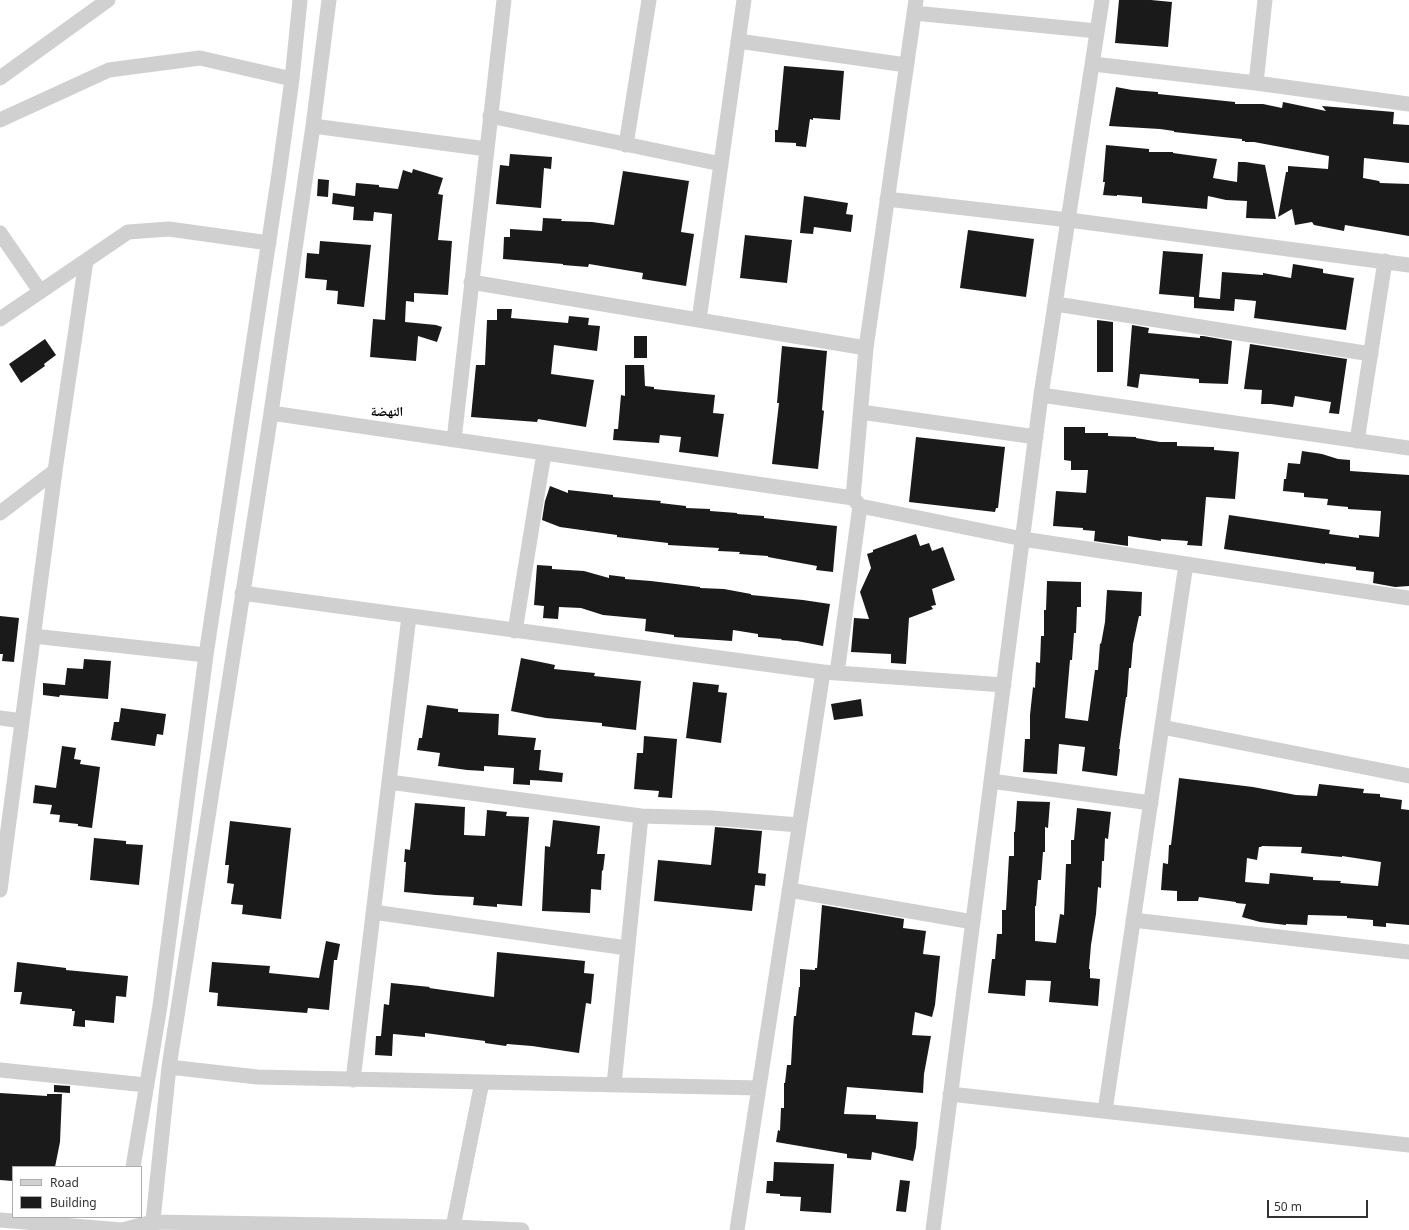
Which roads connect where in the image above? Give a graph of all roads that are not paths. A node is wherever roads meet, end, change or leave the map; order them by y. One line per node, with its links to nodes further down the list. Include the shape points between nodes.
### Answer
1 (108, 0): 14 (street)
2 (300, 0): 15 (street)
3 (329, 0): 20 (street)
4 (649, 0): 21 (street)
5 (744, 0): 11 (street)
6 (1102, 0): 10 (street)
7 (1265, 0): 16 (street)
8 (507, 3): 18 (street)
9 (915, 6): 10 (street); 13 (street)
10 (1098, 31): 12 (street)
11 (738, 41): 13 (street); 23 (street)
12 (1093, 64): 16 (street); 25 (street)
13 (906, 65): 24 (street)
14 (0, 78)
15 (292, 80): 19 (street, via 200,58 109,70); 27 (street)
16 (1256, 83): 17 (street)
17 (1409, 104)
18 (490, 116): 21 (street); 22 (street)
19 (0, 120)
20 (313, 126): 22 (street); 39 (street)
21 (626, 145): 23 (street)
22 (487, 149): 31 (street)
23 (721, 164): 35 (street)
24 (887, 199): 25 (street); 36 (street)
25 (1069, 220): 29 (street); 33 (street)
26 (0, 233): 32 (street)
27 (269, 243): 28 (street, via 169,229 128,232); 56 (street)
28 (86, 261): 32 (street); 46 (street)
29 (1385, 262): 30 (street); 37 (street)
30 (1409, 264)
31 (472, 282): 35 (street); 42 (street)
32 (40, 291): 34 (street)
33 (1056, 304): 37 (street); 38 (street)
34 (0, 319)
35 (699, 320): 36 (street)
36 (866, 348): 40 (street)
37 (1371, 354): 43 (street)
38 (1041, 395): 41 (street); 43 (street)
39 (271, 412): 42 (street); 51 (street)
40 (861, 412): 41 (street); 47 (street)
41 (1036, 437): 49 (street)
42 (454, 440): 45 (street)
43 (1357, 441): 44 (street)
44 (1409, 448)
45 (544, 453): 47 (street); 54 (street)
46 (55, 471): 48 (street); 55 (street)
47 (857, 502): 49 (street); 57 (street)
48 (0, 513)
49 (1023, 539): 50 (street); 58 (street)
50 (1186, 564): 52 (street); 61 (street)
51 (242, 593): 53 (street); 75 (street)
52 (1409, 598)
53 (409, 616): 54 (street); 64 (street)
54 (515, 630): 57 (street)
55 (33, 636): 56 (street); 60 (street)
56 (206, 654): 79 (street, via 160,1006)
57 (830, 673): 58 (street); 67 (street)
58 (1004, 685): 63 (street)
59 (0, 718): 60 (street)
60 (22, 721): 68 (street)
61 (1162, 727): 62 (street); 65 (street)
62 (1409, 776)
63 (991, 781): 65 (street); 72 (street)
64 (389, 782): 66 (street); 70 (street)
65 (1151, 803): 71 (street)
66 (641, 816): 67 (street, via 712,818); 73 (street)
67 (799, 825): 69 (street)
68 (0, 890)
69 (789, 890): 72 (street); 81 (street)
70 (374, 912): 73 (street); 77 (street)
71 (1133, 920): 74 (street); 83 (street)
72 (973, 922): 82 (street)
73 (627, 948): 80 (street)
74 (1409, 952)
75 (169, 1067): 77 (street, via 257,1077); 88 (street)
76 (0, 1070): 79 (street)
77 (353, 1080): 78 (street)
78 (482, 1082): 80 (street); 89 (street)
79 (146, 1085): 85 (street)
80 (614, 1085): 81 (street)
81 (759, 1088): 92 (street)
82 (950, 1094): 83 (street); 93 (street)
83 (1104, 1111): 84 (street)
84 (1409, 1145)
85 (133, 1166)
86 (124, 1218): 90 (street)
87 (0, 1220): 90 (street)
88 (153, 1226): 89 (street); 90 (street)
89 (453, 1227): 91 (street)
90 (122, 1230)
91 (522, 1230)
92 (737, 1230)
93 (933, 1230)

